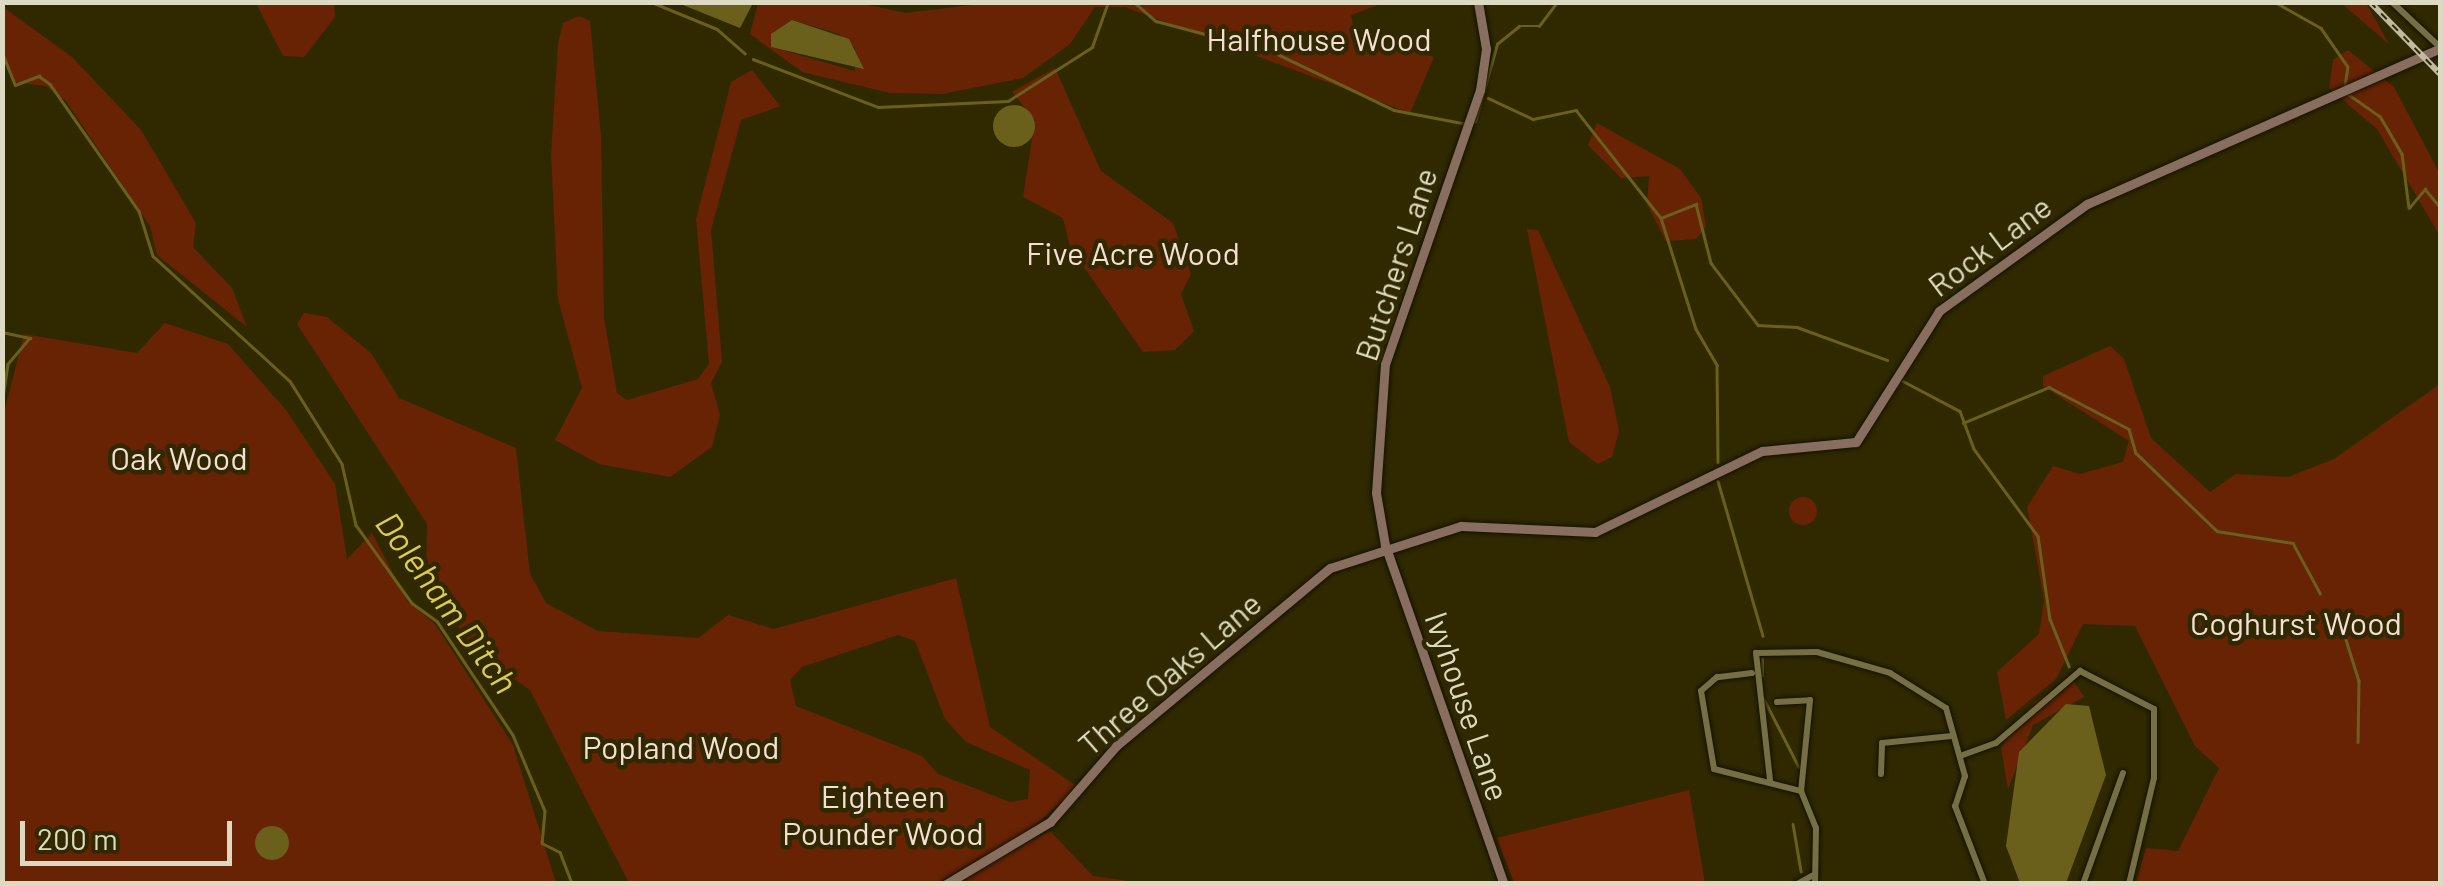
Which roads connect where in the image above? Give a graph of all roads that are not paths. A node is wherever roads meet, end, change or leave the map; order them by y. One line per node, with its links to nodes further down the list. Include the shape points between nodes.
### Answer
1 (1478, 2): 4 (street, Butchers Lane, via 1486,49 1468,123 1385,364 1376,493)
2 (2392, 2): 3 (street)
3 (2440, 47): 4 (street, Rock Lane, via 2103,196 1983,277 1938,311 1856,442 1762,451 1596,532 1461,526)
4 (1385, 545): 14 (street, Three Oaks Lane, via 1310,583 1116,746 1050,822); 15 (street, Ivyhouse Lane)
5 (1752, 673): 7 (street, via 1752,657 1768,651 1817,652 1890,673 1946,708); 11 (street); 11 (street, via 1703,686 1706,730 1722,775)
6 (1778, 702): 12 (street, via 1811,704)
7 (1952, 736): 8 (street); 10 (street, via 1882,743)
8 (1960, 756): 17 (street, via 1956,806); 19 (street, via 1996,744 2080,671 2158,715)
9 (2122, 772): 18 (street)
10 (1881, 774)
11 (1770, 780): 12 (street)
12 (1801, 791): 13 (street, via 1816,828)
13 (1814, 879): 16 (street)
14 (946, 884)
15 (1504, 884)
16 (1797, 884)
17 (1984, 884)
18 (2083, 884)
19 (2128, 884)

